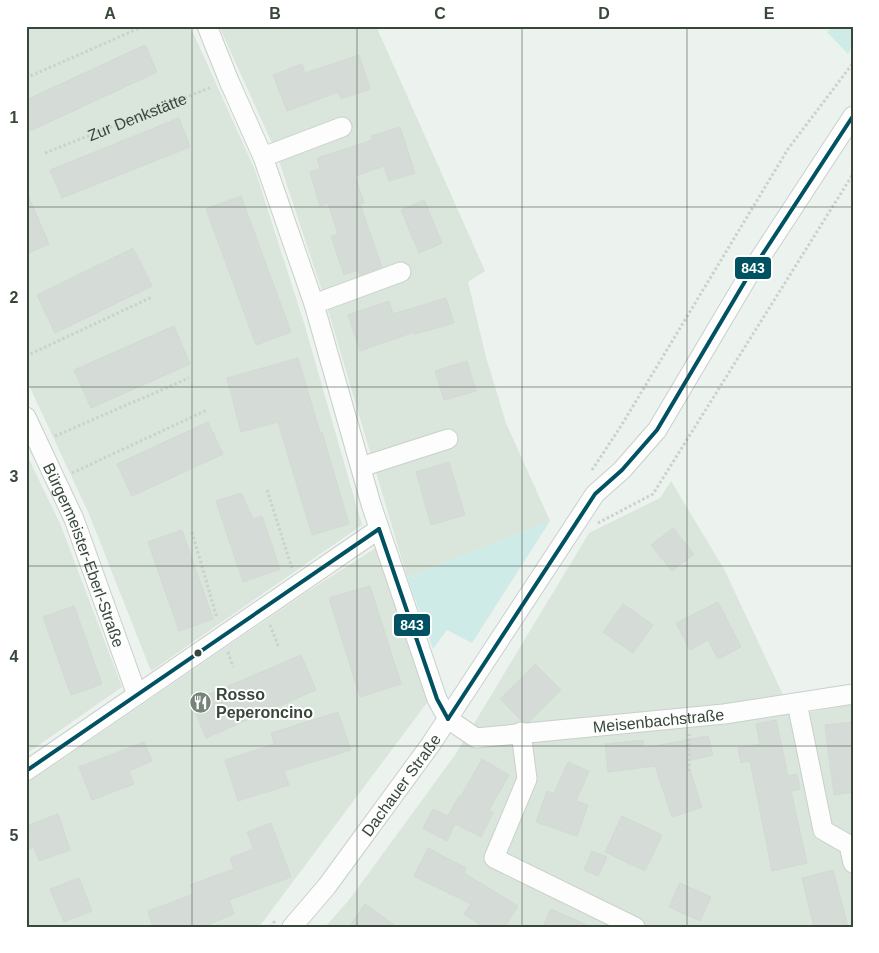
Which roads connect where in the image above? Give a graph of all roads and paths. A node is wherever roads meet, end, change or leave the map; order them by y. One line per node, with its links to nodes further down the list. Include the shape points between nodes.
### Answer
1 (144, 26): 4 (path)
2 (207, 26): 5 (street)
3 (853, 63): 20 (path, via 788,149)
4 (26, 78)
5 (229, 81): 8 (path, Zur Denkstätte); 9 (street)
6 (853, 116): 33 (street, Dachauer Straße, via 746,278 657,430 622,470 595,494)
7 (342, 127): 9 (street)
8 (45, 153)
9 (263, 157): 12 (street)
10 (401, 272): 12 (street)
11 (152, 297): 13 (path)
12 (314, 304): 19 (street)
13 (26, 356)
14 (189, 378): 18 (path)
15 (207, 410): 21 (path)
16 (26, 417): 18 (street, Bürgermeister-Eberl-Straße)
17 (448, 439): 19 (street)
18 (39, 443): 21 (street, Bürgermeister-Eberl-Straße)
19 (361, 467): 23 (street)
20 (589, 474)
21 (56, 480): 30 (street, Bürgermeister-Eberl-Straße, via 74,519)
22 (267, 490): 25 (path)
23 (379, 529): 25 (street); 33 (street, via 437,699)
24 (192, 532): 27 (path)
25 (298, 586): 26 (street)
26 (264, 608): 27 (street); 28 (path)
27 (223, 637): 30 (street)
28 (279, 648)
29 (853, 694): 31 (street, Meisenbachstraße)
30 (137, 695): 36 (street)
31 (797, 703): 32 (street, Meisenbachstraße); 37 (street, via 823,830 849,845)
32 (689, 718): 34 (street, Meisenbachstraße); 35 (path)
33 (448, 719): 34 (street, Meisenbachstraße, via 476,738); 38 (street, Dachauer Straße, via 327,886)
34 (521, 732): 39 (street, via 527,780 494,858)
35 (689, 771)
36 (26, 772)
37 (853, 863)
38 (292, 927)
39 (635, 927)

